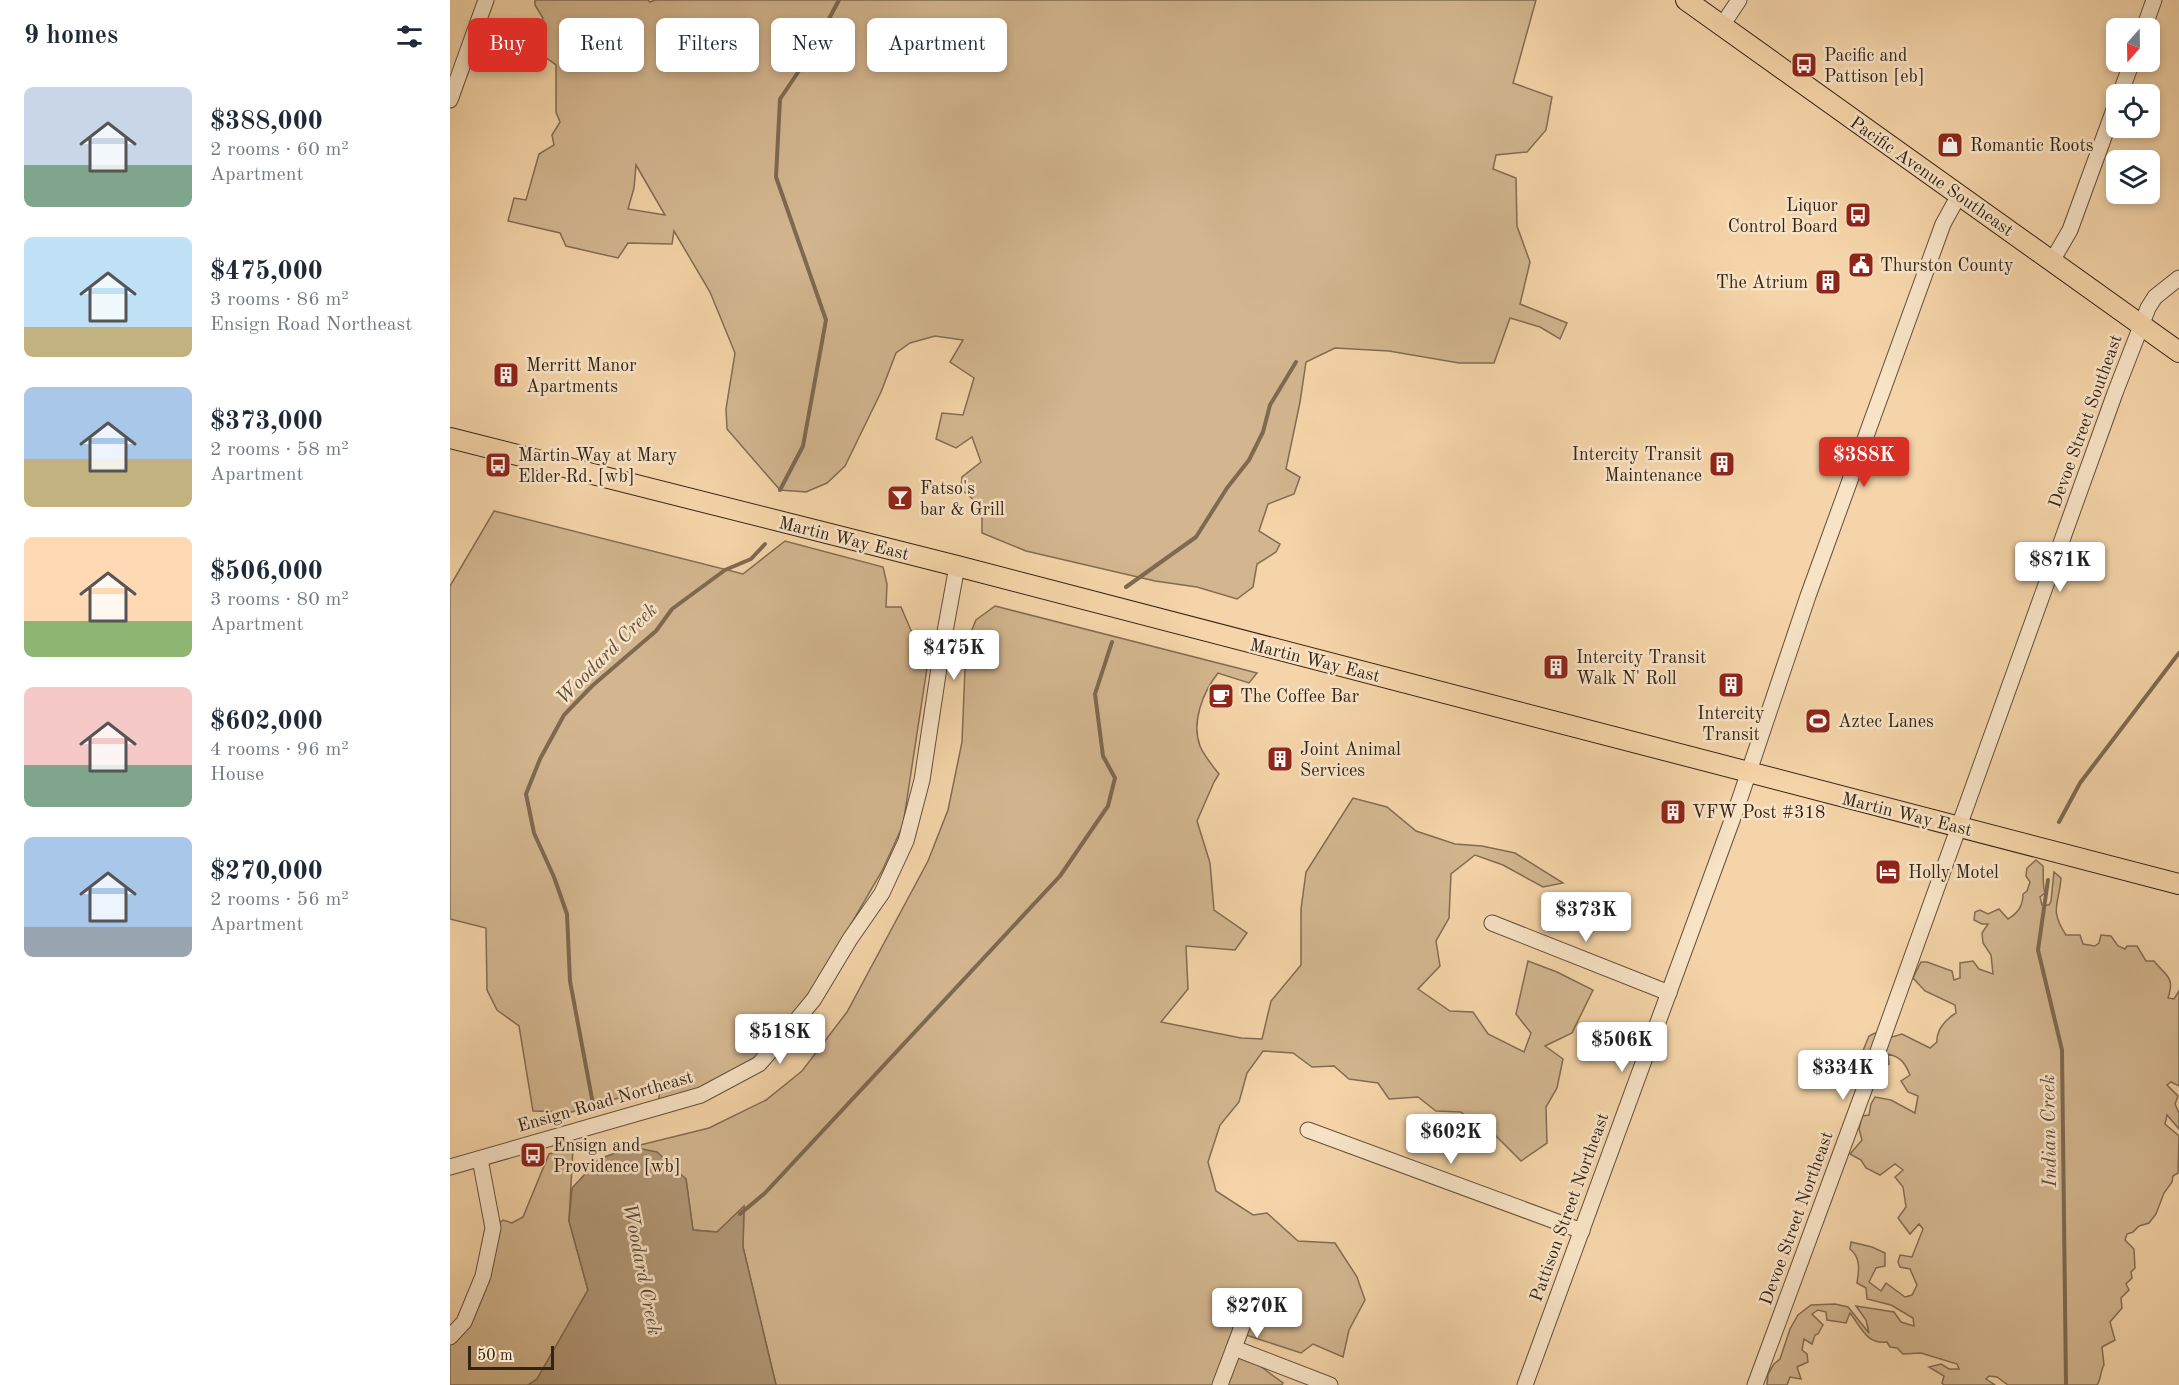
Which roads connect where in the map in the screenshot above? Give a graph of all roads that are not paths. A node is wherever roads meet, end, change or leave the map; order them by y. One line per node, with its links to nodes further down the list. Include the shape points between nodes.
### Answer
1 (486, 0): 7 (street)
2 (1686, 0): 6 (main road, Pacific Avenue Southeast)
3 (1739, 0): 6 (street)
4 (2154, 0): 5 (street)
5 (2148, 18)
6 (1721, 27): 9 (main road, Pacific Avenue Southeast)
7 (450, 100)
8 (2106, 131): 10 (street, via 2070,230)
9 (1959, 195): 10 (main road, Pacific Avenue Southeast); 16 (street, Pattison Street Northeast, via 1943,224 1810,589)
10 (2052, 261): 12 (main road, Pacific Avenue Southeast)
11 (2179, 278): 12 (street, Devoe Street Southeast, via 2155,297)
12 (2141, 325): 13 (main road, Pacific Avenue Southeast); 17 (street, Devoe Street Southeast)
13 (2179, 352)
14 (450, 438): 15 (main road, Martin Way East)
15 (957, 566): 16 (main road, Martin Way East); 22 (street, Ensign Road Northeast, via 922,780 906,841 882,893 814,999 759,1064 701,1095)
16 (1749, 772): 17 (main road, Martin Way East); 20 (street, Pattison Street Northeast)
17 (1959, 826): 18 (main road, Martin Way East); 31 (street, Devoe Street Northeast)
18 (2179, 884)
19 (1492, 923): 20 (street)
20 (1669, 993): 24 (street, Pattison Street Northeast)
21 (1308, 1130): 24 (street)
22 (480, 1159): 23 (street, Ensign Road Northeast); 26 (street, via 493,1228 483,1276 464,1322)
23 (450, 1167)
24 (1582, 1231): 30 (street, Pattison Street Northeast)
25 (1247, 1313): 27 (street)
26 (450, 1337)
27 (1234, 1348): 28 (street); 29 (street)
28 (1220, 1385)
29 (1330, 1385)
30 (1525, 1385)
31 (1755, 1385)

